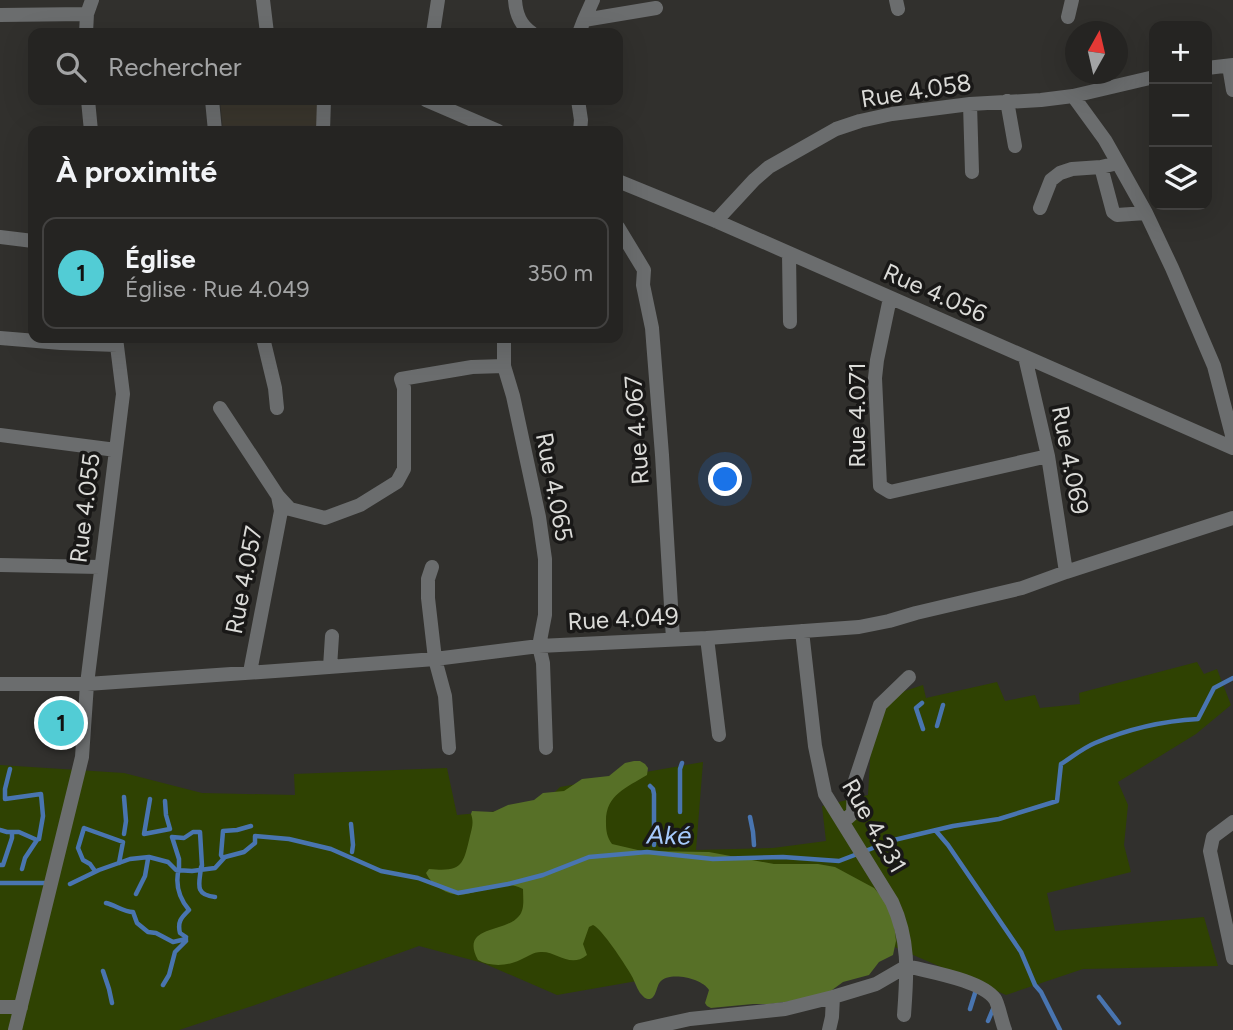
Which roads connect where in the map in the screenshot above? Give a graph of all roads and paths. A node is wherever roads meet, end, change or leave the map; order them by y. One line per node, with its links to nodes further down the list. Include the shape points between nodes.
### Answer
1 (263, 0): 12 (street)
2 (438, 0): 13 (street)
3 (515, 0): 14 (street)
4 (593, 0): 10 (street)
5 (1072, 0): 9 (street)
6 (89, 7): 8 (street); 11 (street)
7 (656, 8): 10 (street)
8 (0, 15)
9 (1068, 17)
10 (582, 27)
11 (87, 28)
12 (266, 28)
13 (434, 28)
14 (525, 28)
15 (1231, 65): 16 (street); 18 (street)
16 (1212, 67)
17 (1149, 78): 19 (street, Rue 4.058)
18 (1233, 90)
19 (1073, 96): 20 (street, Rue 4.058); 33 (street)
20 (1007, 101): 21 (street, Rue 4.058); 32 (street)
21 (970, 104): 35 (street); 39 (street, Rue 4.058, via 892,114 836,129 769,167)
22 (88, 105): 27 (street)
23 (212, 105): 28 (street)
24 (324, 105): 29 (street)
25 (438, 105): 30 (street)
26 (578, 105): 31 (street)
27 (91, 126)
28 (215, 126)
29 (323, 126)
30 (486, 126)
31 (580, 126)
32 (1015, 146)
33 (1118, 163): 34 (street); 38 (street)
34 (1101, 167): 37 (street, via 1060,173 1051,180); 38 (street, via 1113,212)
35 (972, 172)
36 (623, 183): 39 (street, Rue 4.056)
37 (1040, 208)
38 (1146, 212): 56 (street, via 1214,366)
39 (716, 222): 43 (street, Rue 4.056)
40 (623, 235): 69 (street, Rue 4.067, via 645,270)
41 (0, 237): 42 (street)
42 (28, 240)
43 (789, 254): 44 (street, Rue 4.056); 45 (street)
44 (890, 298): 51 (street, Rue 4.056); 59 (street, Rue 4.071, via 875,378 880,486 890,492)
45 (790, 322)
46 (0, 338): 47 (street)
47 (28, 340)
48 (116, 343): 58 (street, Rue 4.055, via 123,394)
49 (264, 343): 54 (street)
50 (504, 343): 52 (street, Rue 4.065)
51 (1025, 357): 57 (street, Rue 4.056); 59 (street, Rue 4.069)
52 (504, 366): 60 (street, via 401,379 404,469 397,482 360,505 325,518 290,509); 70 (street, Rue 4.065, via 545,559 545,615)
53 (220, 408): 60 (street)
54 (277, 408)
55 (0, 435): 58 (street)
56 (1233, 439)
57 (1233, 448)
58 (116, 450): 63 (street, Rue 4.055)
59 (1048, 456): 65 (street, Rue 4.069)
60 (278, 496): 73 (street, Rue 4.057, via 281,511)
61 (1233, 518): 65 (street, Rue 4.049)
62 (0, 565): 63 (street)
63 (100, 567): 76 (street, Rue 4.055)
64 (432, 567): 71 (street, via 428,598)
65 (1066, 572): 66 (street, Rue 4.049, via 1022,588 889,621)
66 (802, 631): 68 (street, Rue 4.049); 80 (street, Rue 4.231, via 825,794)
67 (332, 636): 72 (street)
68 (707, 638): 69 (street, Rue 4.049); 77 (street)
69 (673, 639): 70 (street, Rue 4.049)
70 (539, 646): 71 (street, Rue 4.049); 79 (street, Rue 4.065)
71 (435, 659): 72 (street, Rue 4.049); 78 (street, via 445,696)
72 (330, 667): 73 (street, Rue 4.049)
73 (250, 672): 76 (street, Rue 4.049)
74 (909, 677): 80 (street, via 880,705 855,784 853,813)
75 (0, 684): 76 (street, Rue 4.049)
76 (87, 684): 87 (street, Rue 4.055, via 82,757)
77 (719, 734)
78 (449, 747)
79 (545, 748)
80 (843, 822): 84 (street, Rue 4.231, via 900,919)
81 (1233, 822): 82 (street, via 1213,836 1210,844)
82 (1227, 901): 83 (street)
83 (1233, 958)
84 (908, 966): 85 (street, via 876,984); 88 (street, Rue 4.231); 92 (street, via 965,980 993,996)
85 (833, 997): 90 (street, via 785,1009); 91 (street)
86 (0, 1007): 87 (street)
87 (21, 1007): 89 (street, Rue 4.055)
88 (904, 1015)
89 (15, 1030)
90 (640, 1030)
91 (829, 1030)
92 (1005, 1030)

